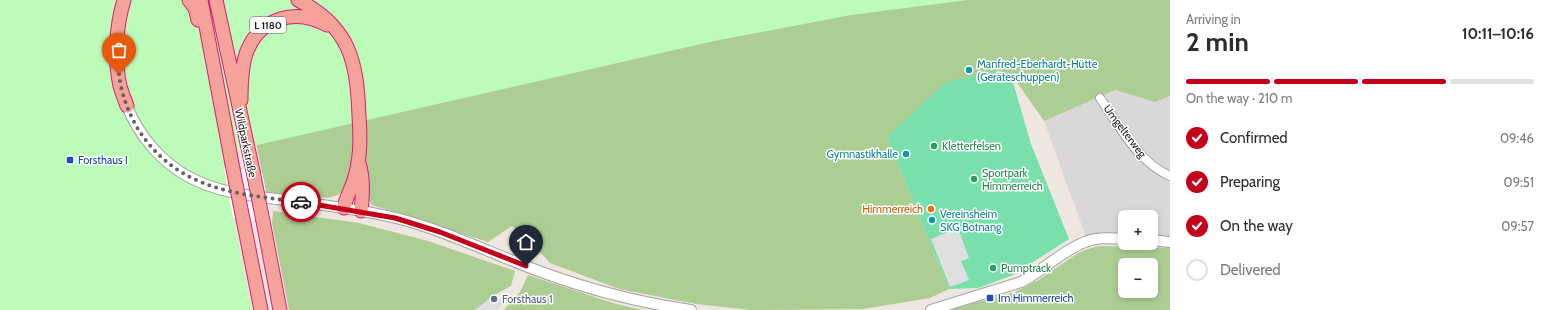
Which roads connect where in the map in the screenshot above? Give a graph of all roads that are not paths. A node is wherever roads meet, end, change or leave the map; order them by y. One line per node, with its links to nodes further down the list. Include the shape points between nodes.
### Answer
1 (124, 0): 7 (highway)
2 (134, 0): 7 (highway)
3 (189, 0): 9 (highway, via 195,8)
4 (201, 0): 9 (highway, Wildparkstraße)
5 (216, 0): 12 (highway, Wildparkstraße / L 1180)
6 (298, 0): 8 (highway, via 319,12)
7 (119, 25): 11 (highway, via 119,78)
8 (338, 31): 12 (highway, L 1180, via 321,22 302,17 281,19 263,29 245,58); 13 (highway, via 350,52 355,72 359,115)
9 (214, 66): 20 (highway, Wildparkstraße, bridge)
10 (1100, 98): 14 (street, Umgelterweg, via 1144,159 1160,172)
11 (127, 106): 15 (street, via 150,145 178,170 197,181 248,195)
12 (241, 115): 21 (highway, Wildparkstraße / L 1180, bridge)
13 (359, 161): 15 (highway); 16 (highway, via 363,182)
14 (1170, 176)
15 (344, 208): 16 (street)
16 (361, 211): 22 (street, via 440,232 586,287 625,298)
17 (1118, 238): 23 (street, via 1085,242 1021,282)
18 (1158, 241): 19 (street)
19 (1170, 242)
20 (261, 310)
21 (280, 310)
22 (691, 310)
23 (931, 310)

